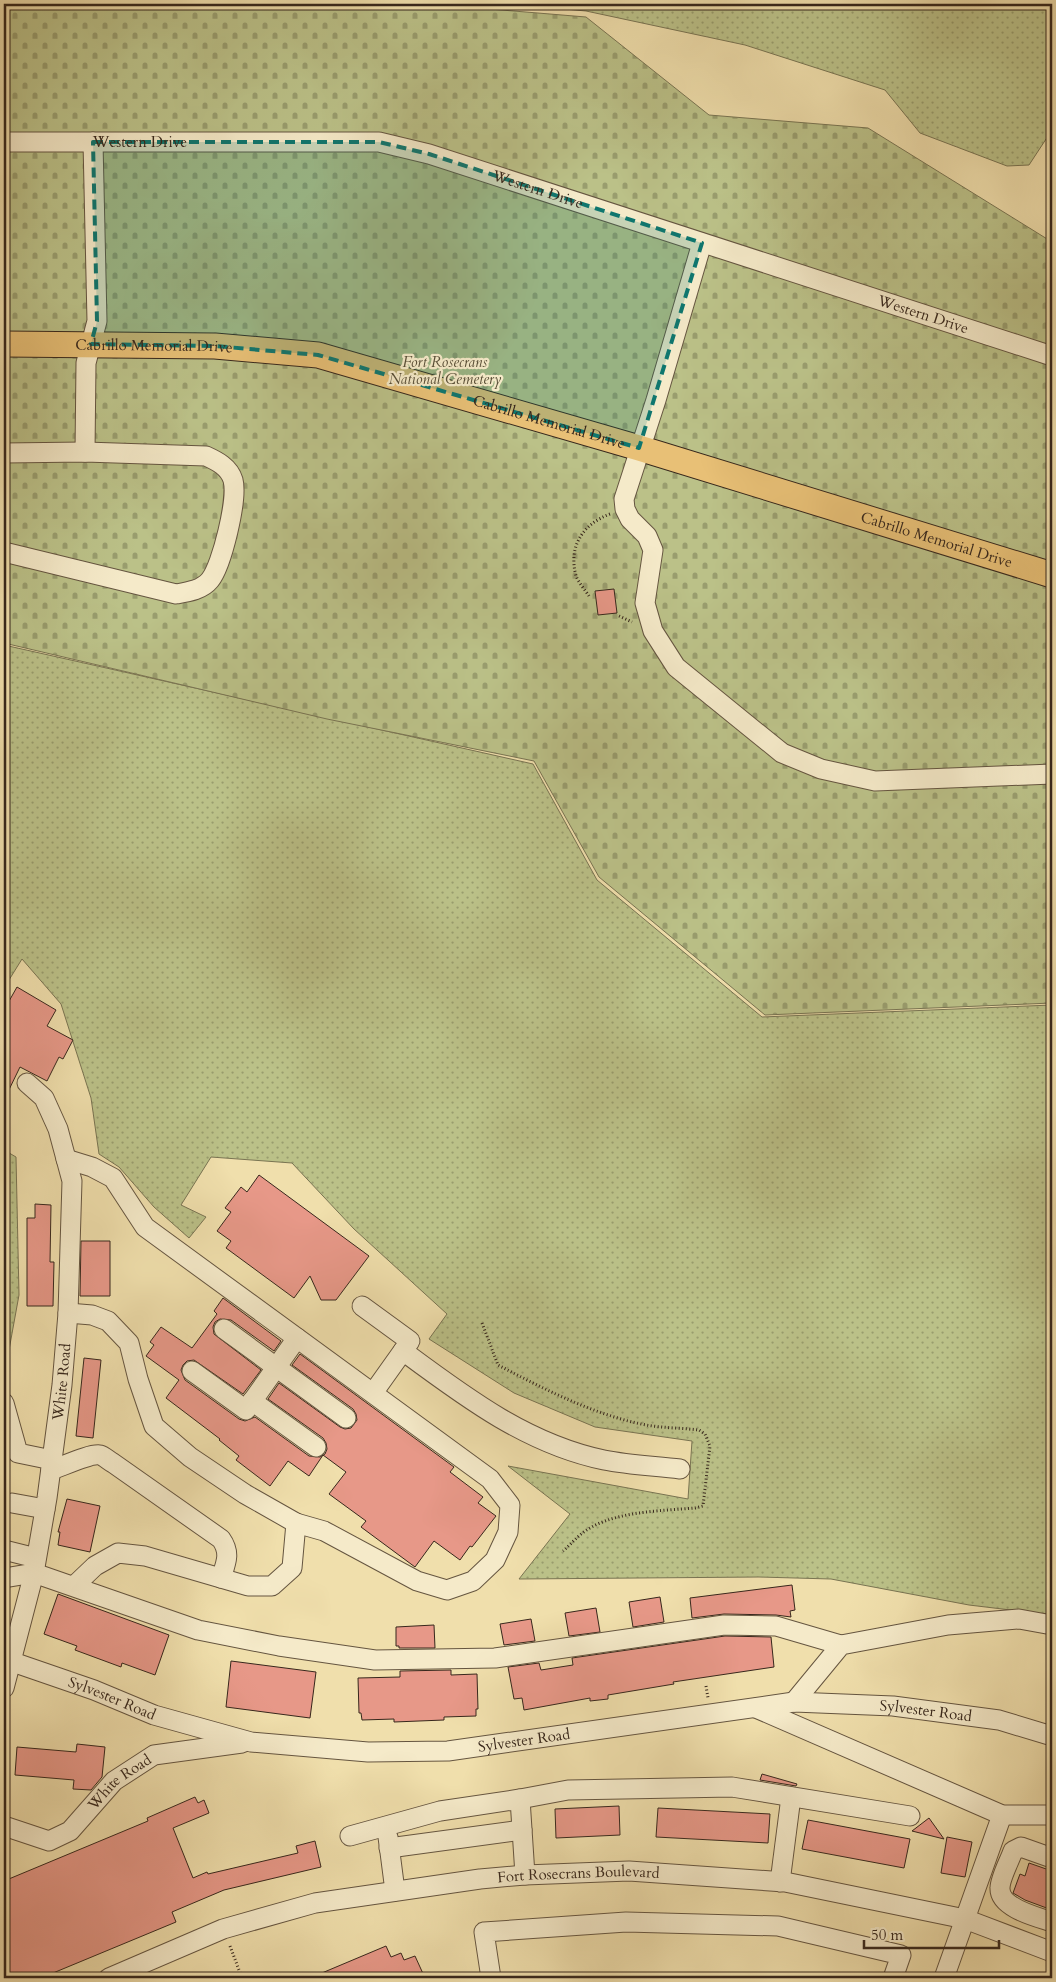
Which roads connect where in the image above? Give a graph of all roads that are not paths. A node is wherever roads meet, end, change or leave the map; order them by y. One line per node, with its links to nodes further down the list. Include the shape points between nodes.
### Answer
1 (4, 142): 2 (street, Western Drive)
2 (93, 142): 3 (street, Western Drive, via 379,142 429,154); 5 (street, via 97,321)
3 (702, 243): 6 (street, Western Drive); 7 (street)
4 (4, 344): 5 (main road, Cabrillo Memorial Drive)
5 (91, 344): 7 (main road, Cabrillo Memorial Drive, via 215,346 318,355); 8 (street, via 86,363)
6 (1052, 356)
7 (639, 448): 11 (main road, Cabrillo Memorial Drive); 12 (street, via 624,499 630,519 647,536 653,550 645,603 654,631 676,667 782,753 821,769 875,781)
8 (85, 452): 9 (street); 10 (street, via 206,456 222,463 233,480 234,502 220,563 210,581 194,591 176,594)
9 (4, 453)
10 (4, 552)
11 (1052, 575)
12 (1052, 774)
13 (27, 1082): 14 (street, White Road, via 44,1098 58,1129)
14 (66, 1159): 16 (street, White Road, via 72,1181); 18 (street, via 113,1178 145,1228)
15 (362, 1306): 19 (street, via 410,1341)
16 (68, 1314): 27 (street, White Road); 31 (street, via 92,1314 108,1321 129,1343 154,1426 244,1494)
17 (224, 1329): 20 (street)
18 (297, 1338): 20 (street); 22 (street)
19 (403, 1351): 22 (street); 28 (street, via 473,1402 557,1446 604,1460)
20 (276, 1368): 23 (street); 25 (street)
21 (192, 1371): 23 (street, via 246,1410)
22 (373, 1393): 31 (street, via 490,1479 510,1505 508,1532 495,1560 473,1581 447,1590 417,1581 324,1531)
23 (252, 1401): 26 (street)
24 (4, 1403): 27 (street, via 18,1453)
25 (346, 1418)
26 (316, 1446)
27 (52, 1465): 30 (street, White Road); 35 (street, via 74,1463 99,1455 113,1463 221,1539 227,1547 228,1556)
28 (680, 1469)
29 (12, 1503): 30 (street)
30 (45, 1509): 33 (street, White Road)
31 (296, 1523): 35 (street, via 292,1568 272,1586 248,1586)
32 (4, 1550): 33 (street)
33 (35, 1565): 34 (street); 36 (street); 39 (street, White Road)
34 (4, 1578)
35 (222, 1578): 36 (street, via 144,1556 118,1553 95,1566)
36 (74, 1586): 38 (street, via 198,1630 375,1660 495,1658 724,1625 776,1626)
37 (1052, 1625): 38 (street, via 1019,1619 948,1625)
38 (841, 1645): 41 (street)
39 (8, 1660): 40 (street, White Road); 44 (street, Sylvester Road, via 154,1715)
40 (4, 1688)
41 (794, 1702): 42 (street, Sylvester Road); 43 (street, Sylvester Road, via 894,1706 1000,1720)
42 (754, 1707): 44 (street, Sylvester Road, via 448,1751 368,1752); 47 (street)
43 (1052, 1736)
44 (250, 1742): 50 (street, White Road, via 154,1755 114,1781 70,1832 49,1841)
45 (791, 1797): 46 (street, via 732,1787 568,1790); 49 (street); 57 (street)
46 (520, 1799): 51 (street, via 440,1811); 52 (street)
47 (1002, 1815): 48 (street); 59 (street)
48 (1052, 1815)
49 (910, 1816)
50 (4, 1826)
51 (386, 1826): 53 (street); 54 (street)
52 (522, 1830): 54 (street); 56 (street)
53 (350, 1836)
54 (389, 1848): 58 (street)
55 (1052, 1858): 60 (street, via 1021,1847 1013,1851 1000,1888 1003,1898 1016,1909)
56 (525, 1875): 57 (street, Fort Rosecrans Boulevard, via 629,1871); 58 (street, Fort Rosecrans Boulevard)
57 (780, 1882): 59 (street, Fort Rosecrans Boulevard)
58 (395, 1891): 62 (street, Fort Rosecrans Boulevard, via 315,1903 223,1929)
59 (966, 1919): 61 (street, Fort Rosecrans Boulevard); 65 (street)
60 (1052, 1922)
61 (1052, 1952)
62 (109, 1978)
63 (491, 1978): 64 (street, via 484,1932 626,1922 778,1926 901,1955)
64 (893, 1978)
65 (944, 1978)

